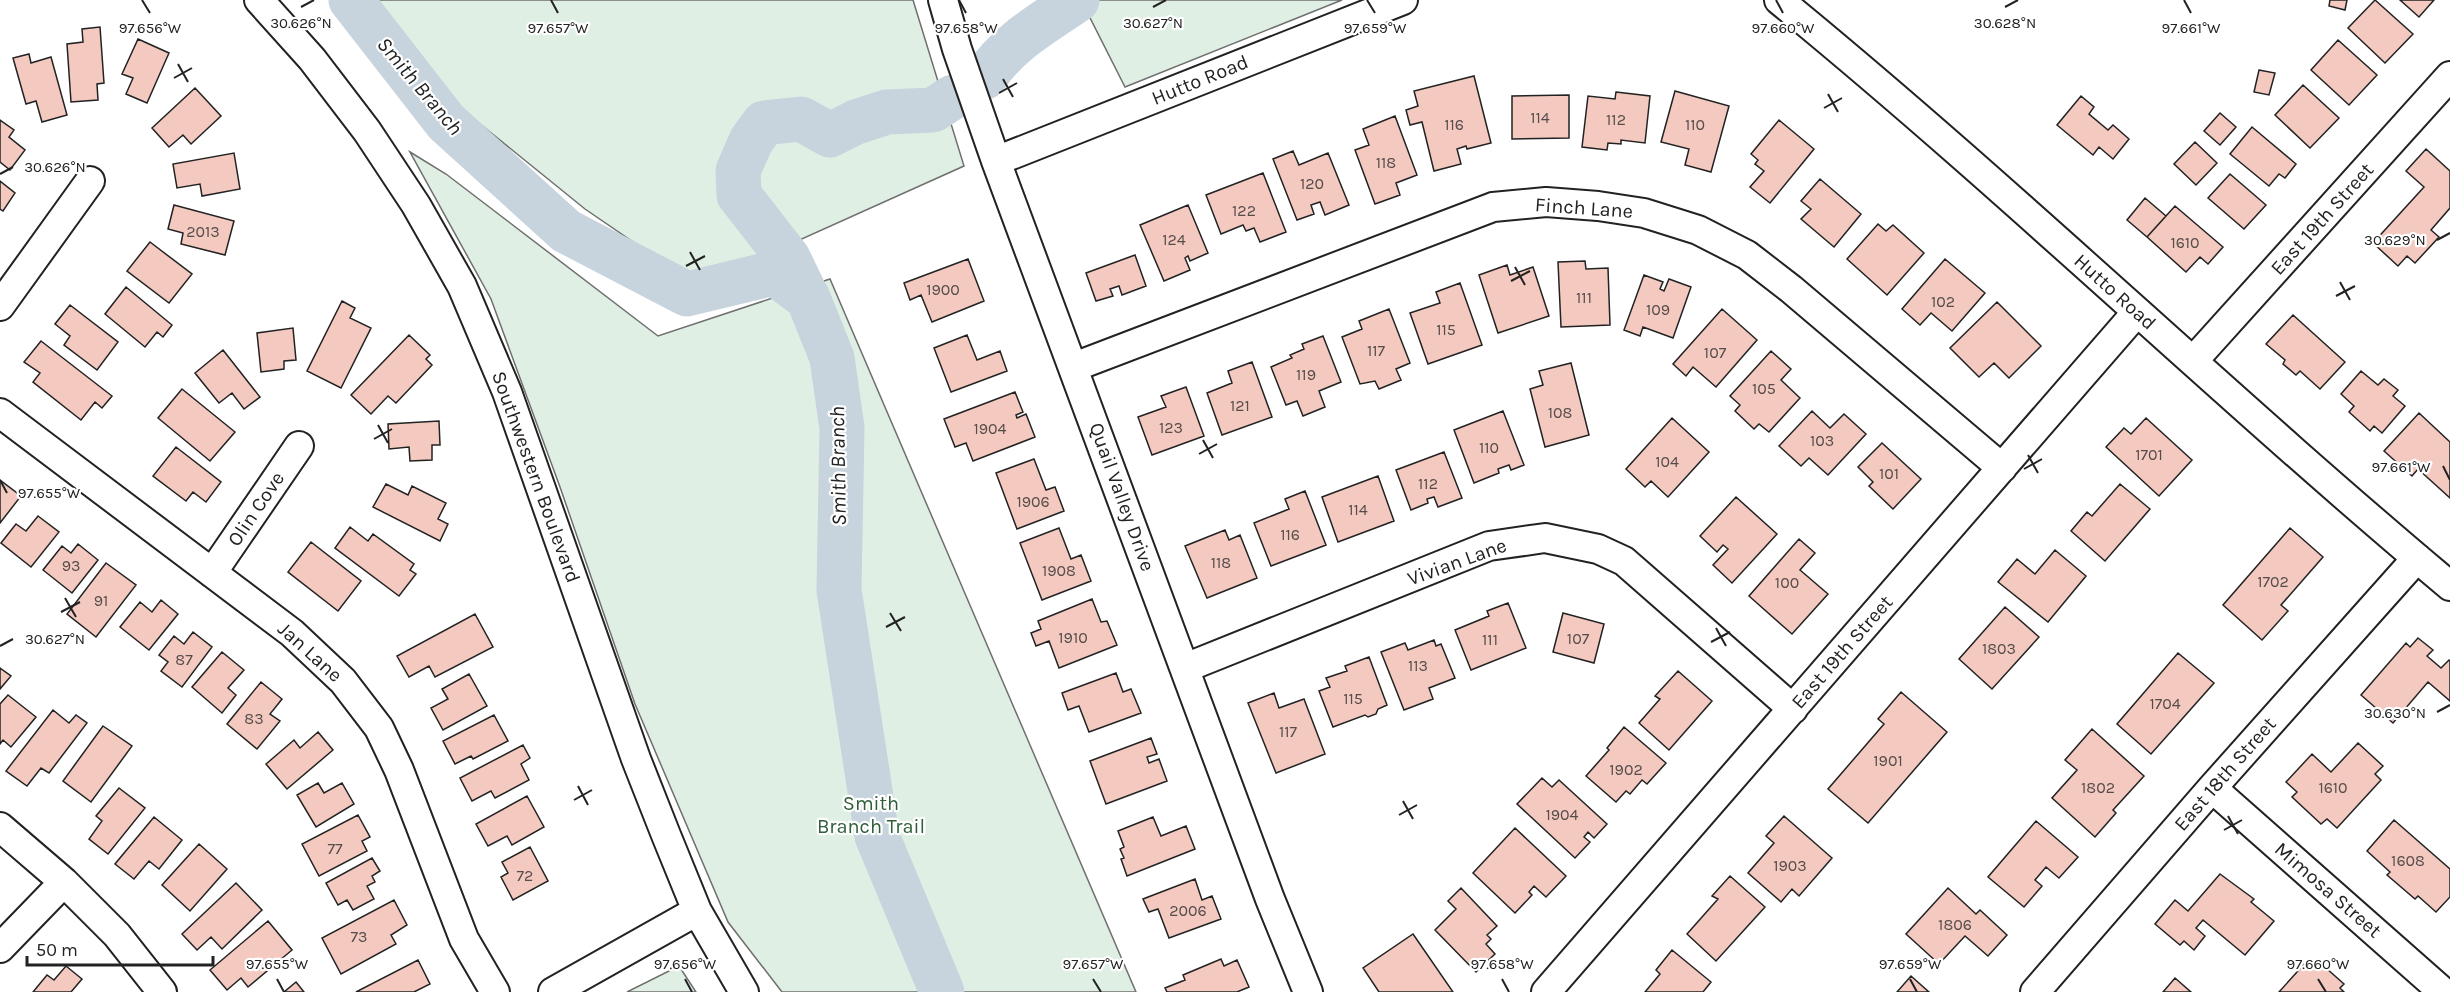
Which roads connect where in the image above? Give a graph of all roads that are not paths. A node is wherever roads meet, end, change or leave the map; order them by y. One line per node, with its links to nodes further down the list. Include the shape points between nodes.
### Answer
1 (259, 0): 23 (street, Southwestern Boulevard, via 312,59 367,131 416,205 462,286 507,392 636,759)
2 (944, 0): 6 (street, Quail Valley Drive)
3 (1403, 0): 6 (street, Hutto Road)
4 (1779, 0): 9 (street, Hutto Road, via 1878,81)
5 (2445, 91): 10 (street, East 19th Street)
6 (996, 161): 11 (street, Quail Valley Drive)
7 (90, 181): 8 (street)
8 (0, 306)
9 (2137, 312): 10 (street, Hutto Road); 14 (street, East 19th Street)
10 (2193, 361): 15 (street, Hutto Road)
11 (1074, 367): 14 (street, Finch Lane, via 1494,207 1546,202 1598,206 1644,213 1698,230 1747,255); 18 (street, Quail Valley Drive)
12 (0, 413): 16 (street, Jan Lane)
13 (299, 446): 16 (street, Olin Cove)
14 (2002, 468): 19 (street, East 19th Street)
15 (2417, 558): 17 (street, Hutto Road); 20 (street, East 18th Street)
16 (212, 573): 26 (street, Jan Lane, via 292,633 343,681 379,728 464,939)
17 (2447, 579)
18 (1185, 668): 19 (street, Vivian Lane, via 1489,546 1545,538 1598,549 1624,561); 29 (street, Quail Valley Drive, via 1269,899)
19 (1793, 709): 30 (street, East 19th Street)
20 (2212, 788): 31 (street, East 18th Street); 32 (street, Mimosa Street)
21 (0, 827): 22 (street)
22 (64, 882): 24 (street); 25 (street, via 117,935)
23 (697, 911): 27 (street); 28 (street, Southwestern Boulevard)
24 (0, 948)
25 (162, 992)
26 (495, 992)
27 (553, 992)
28 (744, 992)
29 (1308, 992)
30 (1546, 992)
31 (2035, 992)
32 (2444, 992)

